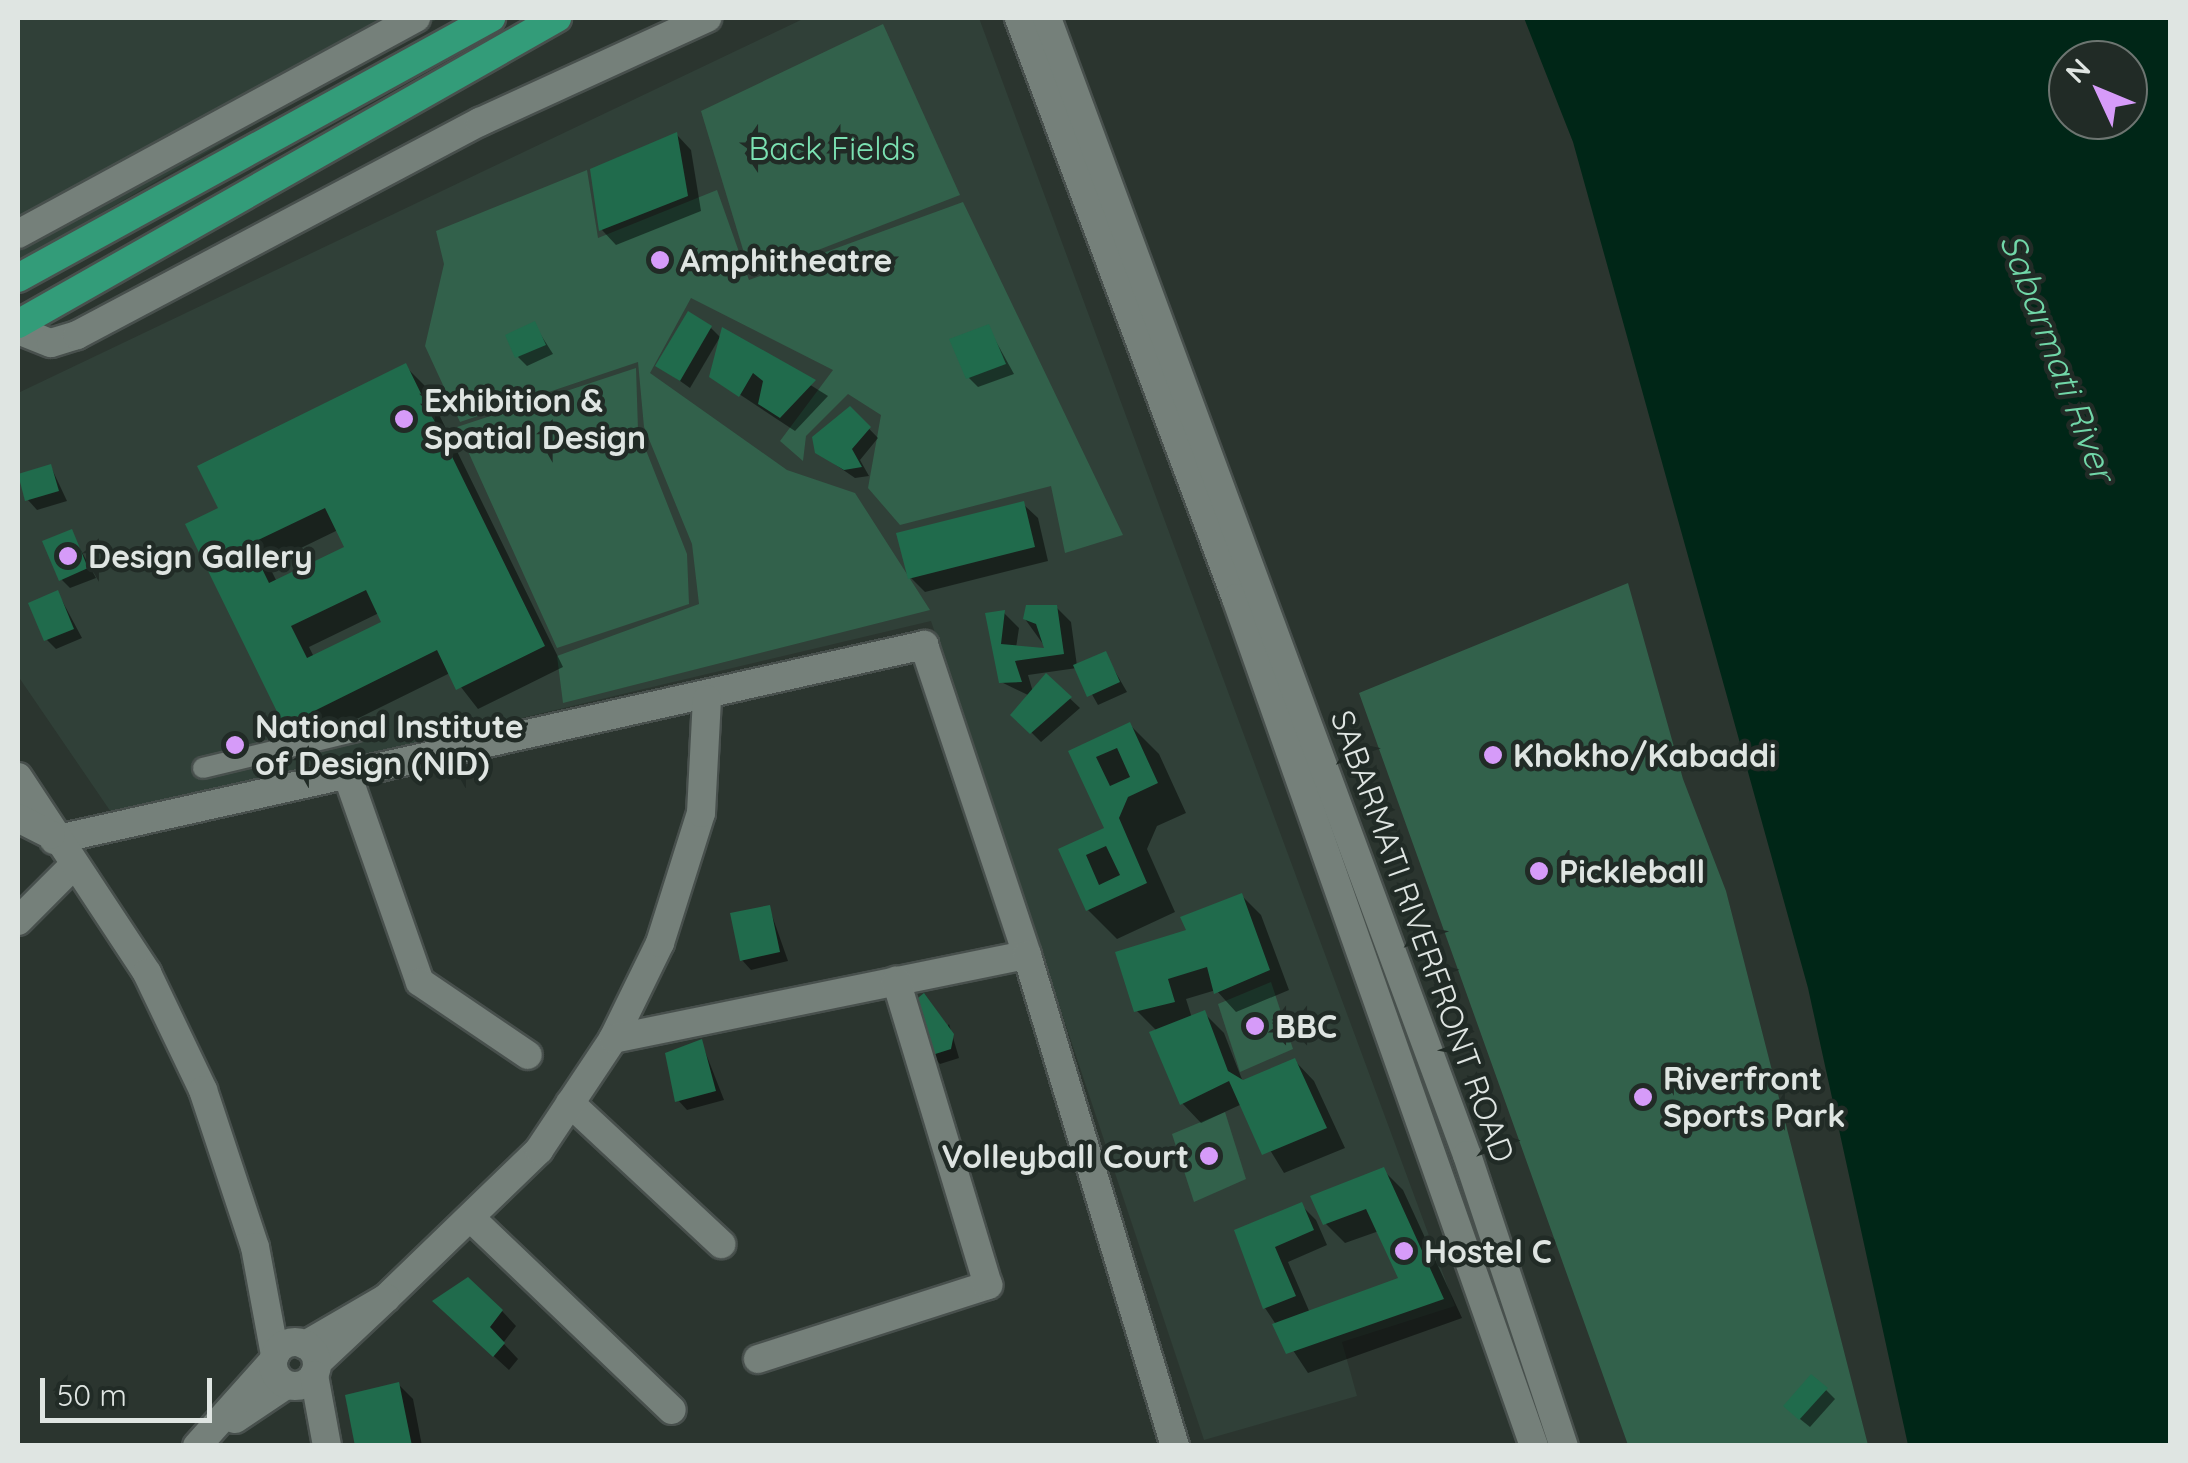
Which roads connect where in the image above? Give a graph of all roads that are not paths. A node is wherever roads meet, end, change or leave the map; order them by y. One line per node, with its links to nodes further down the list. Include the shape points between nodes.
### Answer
1 (416, 18): 8 (street)
2 (491, 18): 9 (main road)
3 (558, 18): 10 (main road)
4 (707, 18): 7 (street)
5 (1018, 18): 11 (street)
6 (1047, 18): 11 (street)
7 (648, 29): 10 (street, via 77,335 51,343)
8 (18, 234)
9 (18, 278)
10 (18, 327)
11 (1198, 457): 35 (street, SABARMATI RIVERFRONT ROAD); 36 (street, SABARMATI RIVERFRONT ROAD)
12 (707, 699): 15 (street); 21 (street, via 924,645); 23 (street, via 701,814 660,943)
13 (356, 731): 14 (street)
14 (203, 768)
15 (347, 774): 18 (street); 24 (street, via 420,982)
16 (18, 776): 18 (street, via 49,813)
17 (18, 818): 18 (street)
18 (52, 838): 19 (street)
19 (70, 868): 20 (street); 29 (street, via 155,990 204,1090)
20 (18, 921)
21 (1027, 955): 22 (street); 34 (street)
22 (896, 982): 23 (street); 28 (street, via 988,1285)
23 (613, 1039): 25 (street)
24 (528, 1055)
25 (570, 1103): 26 (street); 27 (street)
26 (475, 1222): 29 (street); 30 (street)
27 (720, 1244)
28 (758, 1359)
29 (295, 1364): 31 (street); 32 (street); 33 (street)
30 (672, 1410)
31 (199, 1444)
32 (316, 1446)
33 (327, 1446)
34 (1175, 1446)
35 (1534, 1446)
36 (1564, 1446)

